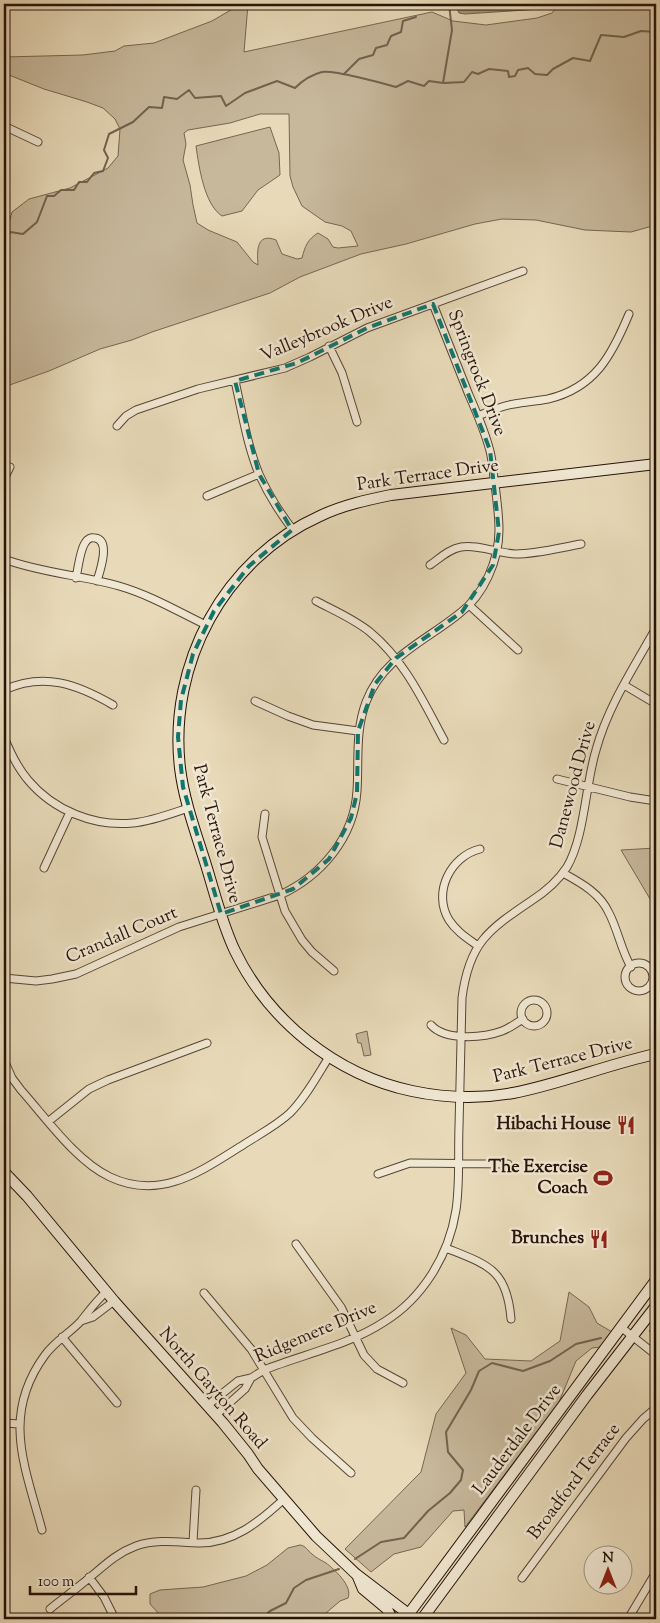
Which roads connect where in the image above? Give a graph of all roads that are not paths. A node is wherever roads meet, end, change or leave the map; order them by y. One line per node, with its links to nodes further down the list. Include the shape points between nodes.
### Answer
1 (4, 127): 2 (street)
2 (38, 142)
3 (523, 271): 4 (street, Valleybrook Drive)
4 (433, 304): 6 (street, Valleybrook Drive, via 367,328); 8 (street, Springrock Drive)
5 (629, 314): 8 (street, via 607,360 581,385 558,396 513,404)
6 (330, 346): 7 (street, Valleybrook Drive, via 285,368); 9 (street)
7 (235, 381): 10 (street, Valleybrook Drive, via 136,410); 13 (street)
8 (478, 416): 15 (street, Springrock Drive, via 490,450)
9 (357, 422)
10 (117, 426)
11 (656, 464): 15 (street, Park Terrace Drive)
12 (10, 467): 14 (street)
13 (259, 474): 16 (street); 17 (street)
14 (4, 480)
15 (494, 483): 17 (street, Park Terrace Drive, via 368,499 330,512); 19 (street, Springrock Drive, via 499,532)
16 (207, 496)
17 (293, 530): 26 (street, Park Terrace Drive, via 249,566 225,594)
18 (581, 544): 19 (street, via 527,553)
19 (495, 552): 21 (street, via 462,547 446,553); 25 (street, Springrock Drive, via 490,572)
20 (4, 559): 22 (street, via 32,569)
21 (430, 565)
22 (76, 578): 23 (street); 23 (street, via 84,543 96,538 104,547)
23 (97, 581): 26 (street, via 138,592)
24 (316, 601): 29 (street, via 370,632)
25 (469, 605): 28 (street); 29 (street, Springrock Drive)
26 (206, 625): 41 (street, Park Terrace Drive, via 187,673 181,700 180,767)
27 (656, 628): 30 (street, Danewood Drive)
28 (518, 650)
29 (396, 658): 35 (street, Springrock Drive, via 382,673 367,700); 37 (street)
30 (624, 685): 33 (street); 39 (street, Danewood Drive, via 602,730)
31 (4, 690): 34 (street, via 32,682 60,682 83,688)
32 (255, 701): 35 (street, via 313,725)
33 (656, 704)
34 (113, 705)
35 (358, 731): 47 (street, Crandall Court, via 357,793 343,838 313,875)
36 (4, 737): 42 (street, via 13,759 28,781 45,797)
37 (444, 740)
38 (557, 779): 39 (street)
39 (587, 786): 40 (street); 46 (street, Danewood Drive, via 577,843)
40 (656, 801)
41 (188, 808): 42 (street, via 151,820 128,823 104,822); 48 (street, Park Terrace Drive)
42 (70, 812): 45 (street)
43 (265, 814): 47 (street, via 262,837)
44 (480, 849): 49 (street, via 465,854 450,870 443,894 450,921)
45 (44, 868)
46 (563, 872): 49 (street, Danewood Drive, via 548,889 492,929); 50 (street, via 590,889 604,903)
47 (280, 895): 48 (street, Crandall Court); 51 (street, via 285,911 302,940)
48 (221, 914): 52 (street, Crandall Court, via 154,937 76,974 36,981); 58 (street, Park Terrace Drive, via 235,951 261,994 293,1029)
49 (478, 946): 55 (street, Danewood Drive, via 464,980)
50 (631, 967)
51 (334, 971)
52 (4, 978)
53 (523, 1019): 55 (street, via 494,1033)
54 (431, 1025): 55 (street, via 442,1034)
55 (461, 1036): 60 (street, Danewood Drive)
56 (207, 1043): 61 (street, via 89,1089)
57 (656, 1054): 60 (street, Park Terrace Drive, via 536,1088)
58 (329, 1057): 60 (street, Park Terrace Drive, via 396,1087); 61 (street, via 299,1103 278,1122 200,1172 171,1183 134,1184 97,1170)
59 (4, 1060): 61 (street, via 12,1078)
60 (460, 1097): 62 (street, Ridgemere Drive)
61 (49, 1121)
62 (458, 1163): 63 (street); 65 (street, via 410,1163); 67 (street, Ridgemere Drive, via 456,1211)
63 (508, 1164)
64 (4, 1172): 69 (street, North Gayton Road)
65 (378, 1174)
66 (296, 1244): 78 (street, via 341,1307)
67 (446, 1248): 73 (street, via 492,1270 508,1295); 78 (street, Ridgemere Drive, via 434,1272 411,1300 386,1321)
68 (656, 1280): 75 (street, Lauderdale Drive)
69 (106, 1292): 71 (street, North Gayton Road); 74 (street)
70 (204, 1293): 80 (street, via 251,1348)
71 (114, 1301): 74 (street, via 93,1317); 84 (street, North Gayton Road)
72 (656, 1306): 76 (street, Lauderdale Drive)
73 (511, 1319)
74 (80, 1322): 77 (street)
75 (622, 1328): 76 (street); 99 (street, Lauderdale Drive)
76 (633, 1336): 79 (street); 102 (street, Lauderdale Drive)
77 (62, 1337): 83 (street); 88 (street, via 32,1376)
78 (356, 1337): 80 (street, Ridgemere Drive); 82 (street, via 369,1362)
79 (656, 1355)
80 (264, 1370): 81 (street, Ridgemere Drive); 89 (street, via 298,1423)
81 (251, 1378): 84 (street, Ridgemere Drive, via 238,1381); 86 (street, Ridgemere Drive, via 246,1389)
82 (403, 1383)
83 (117, 1403)
84 (208, 1405): 86 (street, North Gayton Road)
85 (656, 1408): 97 (street, Broadford Terrace, via 626,1438)
86 (216, 1414): 91 (street, North Gayton Road)
87 (4, 1423): 88 (street)
88 (19, 1424): 92 (street, via 23,1457)
89 (352, 1473)
90 (196, 1490): 93 (street)
91 (284, 1499): 93 (street, via 256,1524 235,1536); 95 (street, North Gayton Road, via 316,1536)
92 (42, 1530)
93 (193, 1542): 96 (street, via 136,1546 113,1557)
94 (656, 1572): 103 (street)
95 (356, 1574): 99 (street, North Gayton Road); 101 (street, via 364,1589)
96 (89, 1577): 98 (street); 100 (street)
97 (522, 1578)
98 (50, 1609)
99 (410, 1618)
100 (115, 1619)
101 (392, 1619)
102 (422, 1619)
103 (628, 1619)

